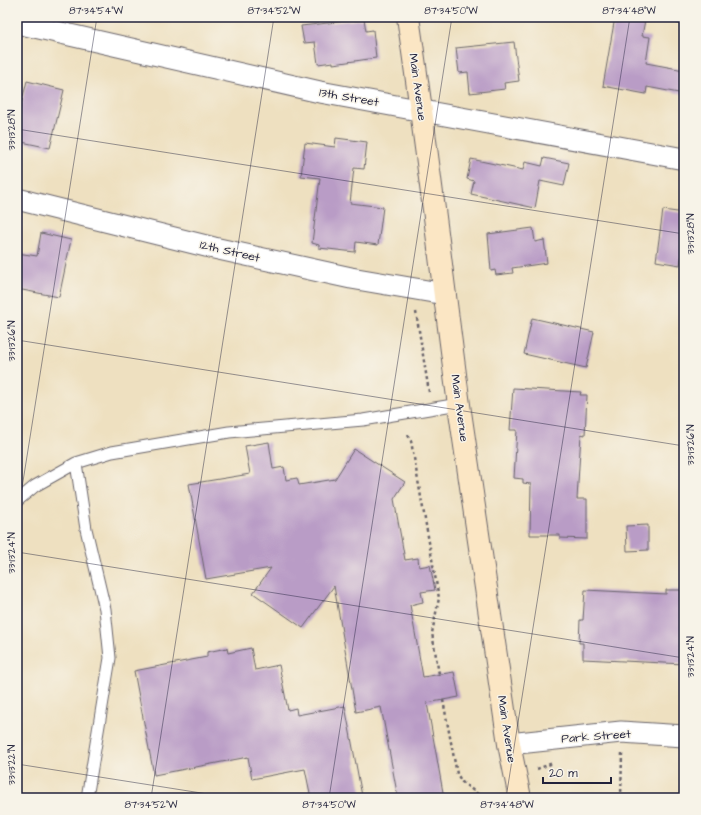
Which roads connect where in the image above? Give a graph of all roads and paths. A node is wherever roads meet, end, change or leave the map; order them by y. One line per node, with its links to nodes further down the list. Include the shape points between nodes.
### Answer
1 (408, 17): 3 (main road, Main Avenue)
2 (17, 23): 3 (street, 13th Street, via 320,92)
3 (422, 110): 4 (street, 13th Street); 6 (main road, Main Avenue)
4 (684, 159)
5 (17, 199): 6 (street, 12th Street, via 214,248 351,278)
6 (446, 294): 9 (main road, Main Avenue)
7 (415, 305): 8 (path)
8 (430, 396)
9 (459, 404): 11 (lane, via 363,420 222,433 112,452); 16 (main road, Main Avenue)
10 (408, 435): 13 (path, via 439,598 432,633)
11 (76, 463): 12 (lane, via 35,486); 20 (lane, via 86,529 106,609 110,658)
12 (17, 501)
13 (439, 674)
14 (443, 700): 21 (path, via 457,774 462,782)
15 (684, 736): 16 (street, Park Street, via 621,732)
16 (509, 744): 22 (main road, Main Avenue)
17 (622, 748): 23 (path)
18 (558, 761): 19 (path, via 537,770)
19 (536, 764)
20 (87, 798)
21 (483, 798)
22 (520, 798)
23 (620, 798)

